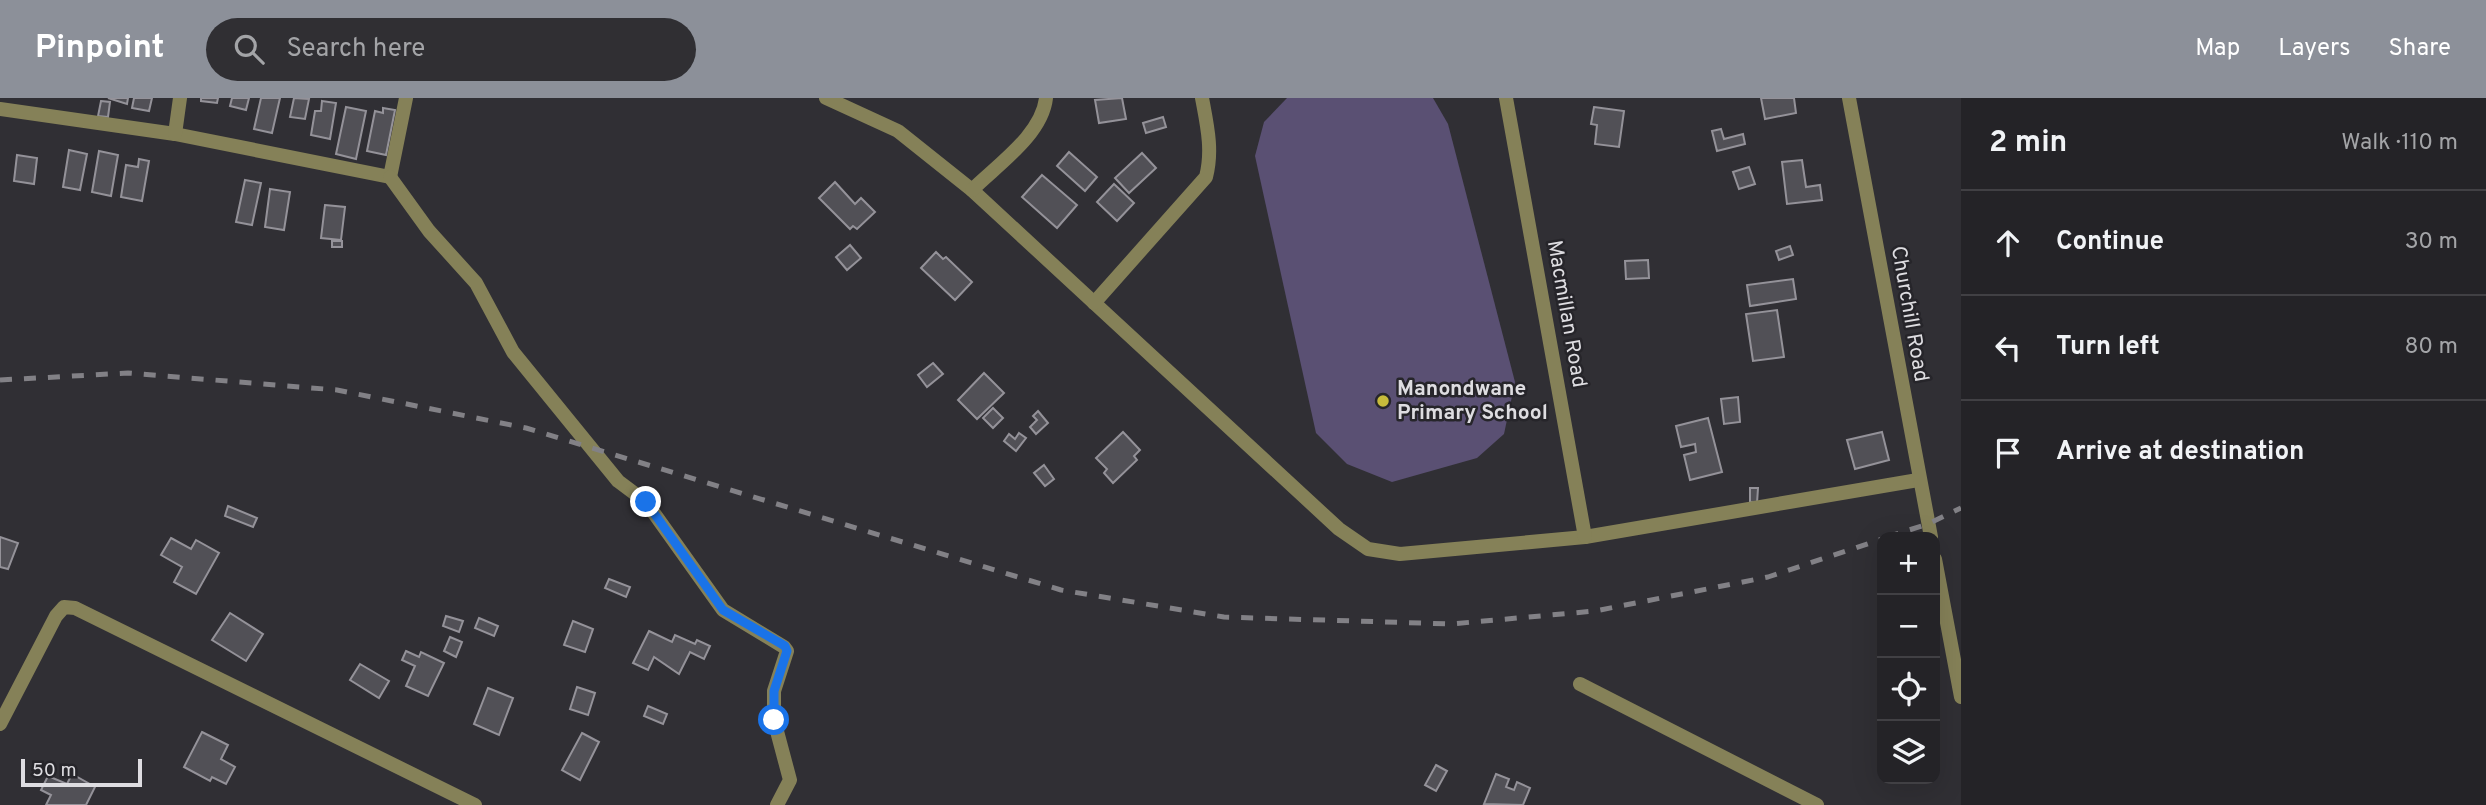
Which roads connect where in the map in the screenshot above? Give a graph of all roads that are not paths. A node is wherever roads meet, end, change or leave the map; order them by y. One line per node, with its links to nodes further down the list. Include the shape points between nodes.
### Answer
1 (180, 98): 9 (street)
2 (406, 98): 10 (street)
3 (826, 98): 11 (street, via 898,131)
4 (1046, 98): 11 (street, via 1045,112 1033,130)
5 (1202, 98): 12 (street, via 1210,141 1206,177)
6 (1506, 98): 15 (street, Macmillan Road)
7 (1849, 98): 13 (street, Churchill Road)
8 (0, 108): 9 (street)
9 (175, 134): 10 (street)
10 (390, 177): 21 (street, via 429,231 476,283 513,352 618,481 646,502 723,610 785,646 774,691 774,720 790,780)
11 (972, 190): 12 (street)
12 (1094, 303): 15 (street, via 1339,529 1368,549 1400,554)
13 (1918, 480): 14 (street, Churchill Road); 15 (street)
14 (1930, 532)
15 (1585, 537)
16 (1940, 586): 18 (street)
17 (1580, 684): 22 (street)
18 (1961, 697)
19 (0, 724): 20 (street, via 56,616 64,607 75,608)
20 (475, 805)
21 (777, 805)
22 (1817, 805)

